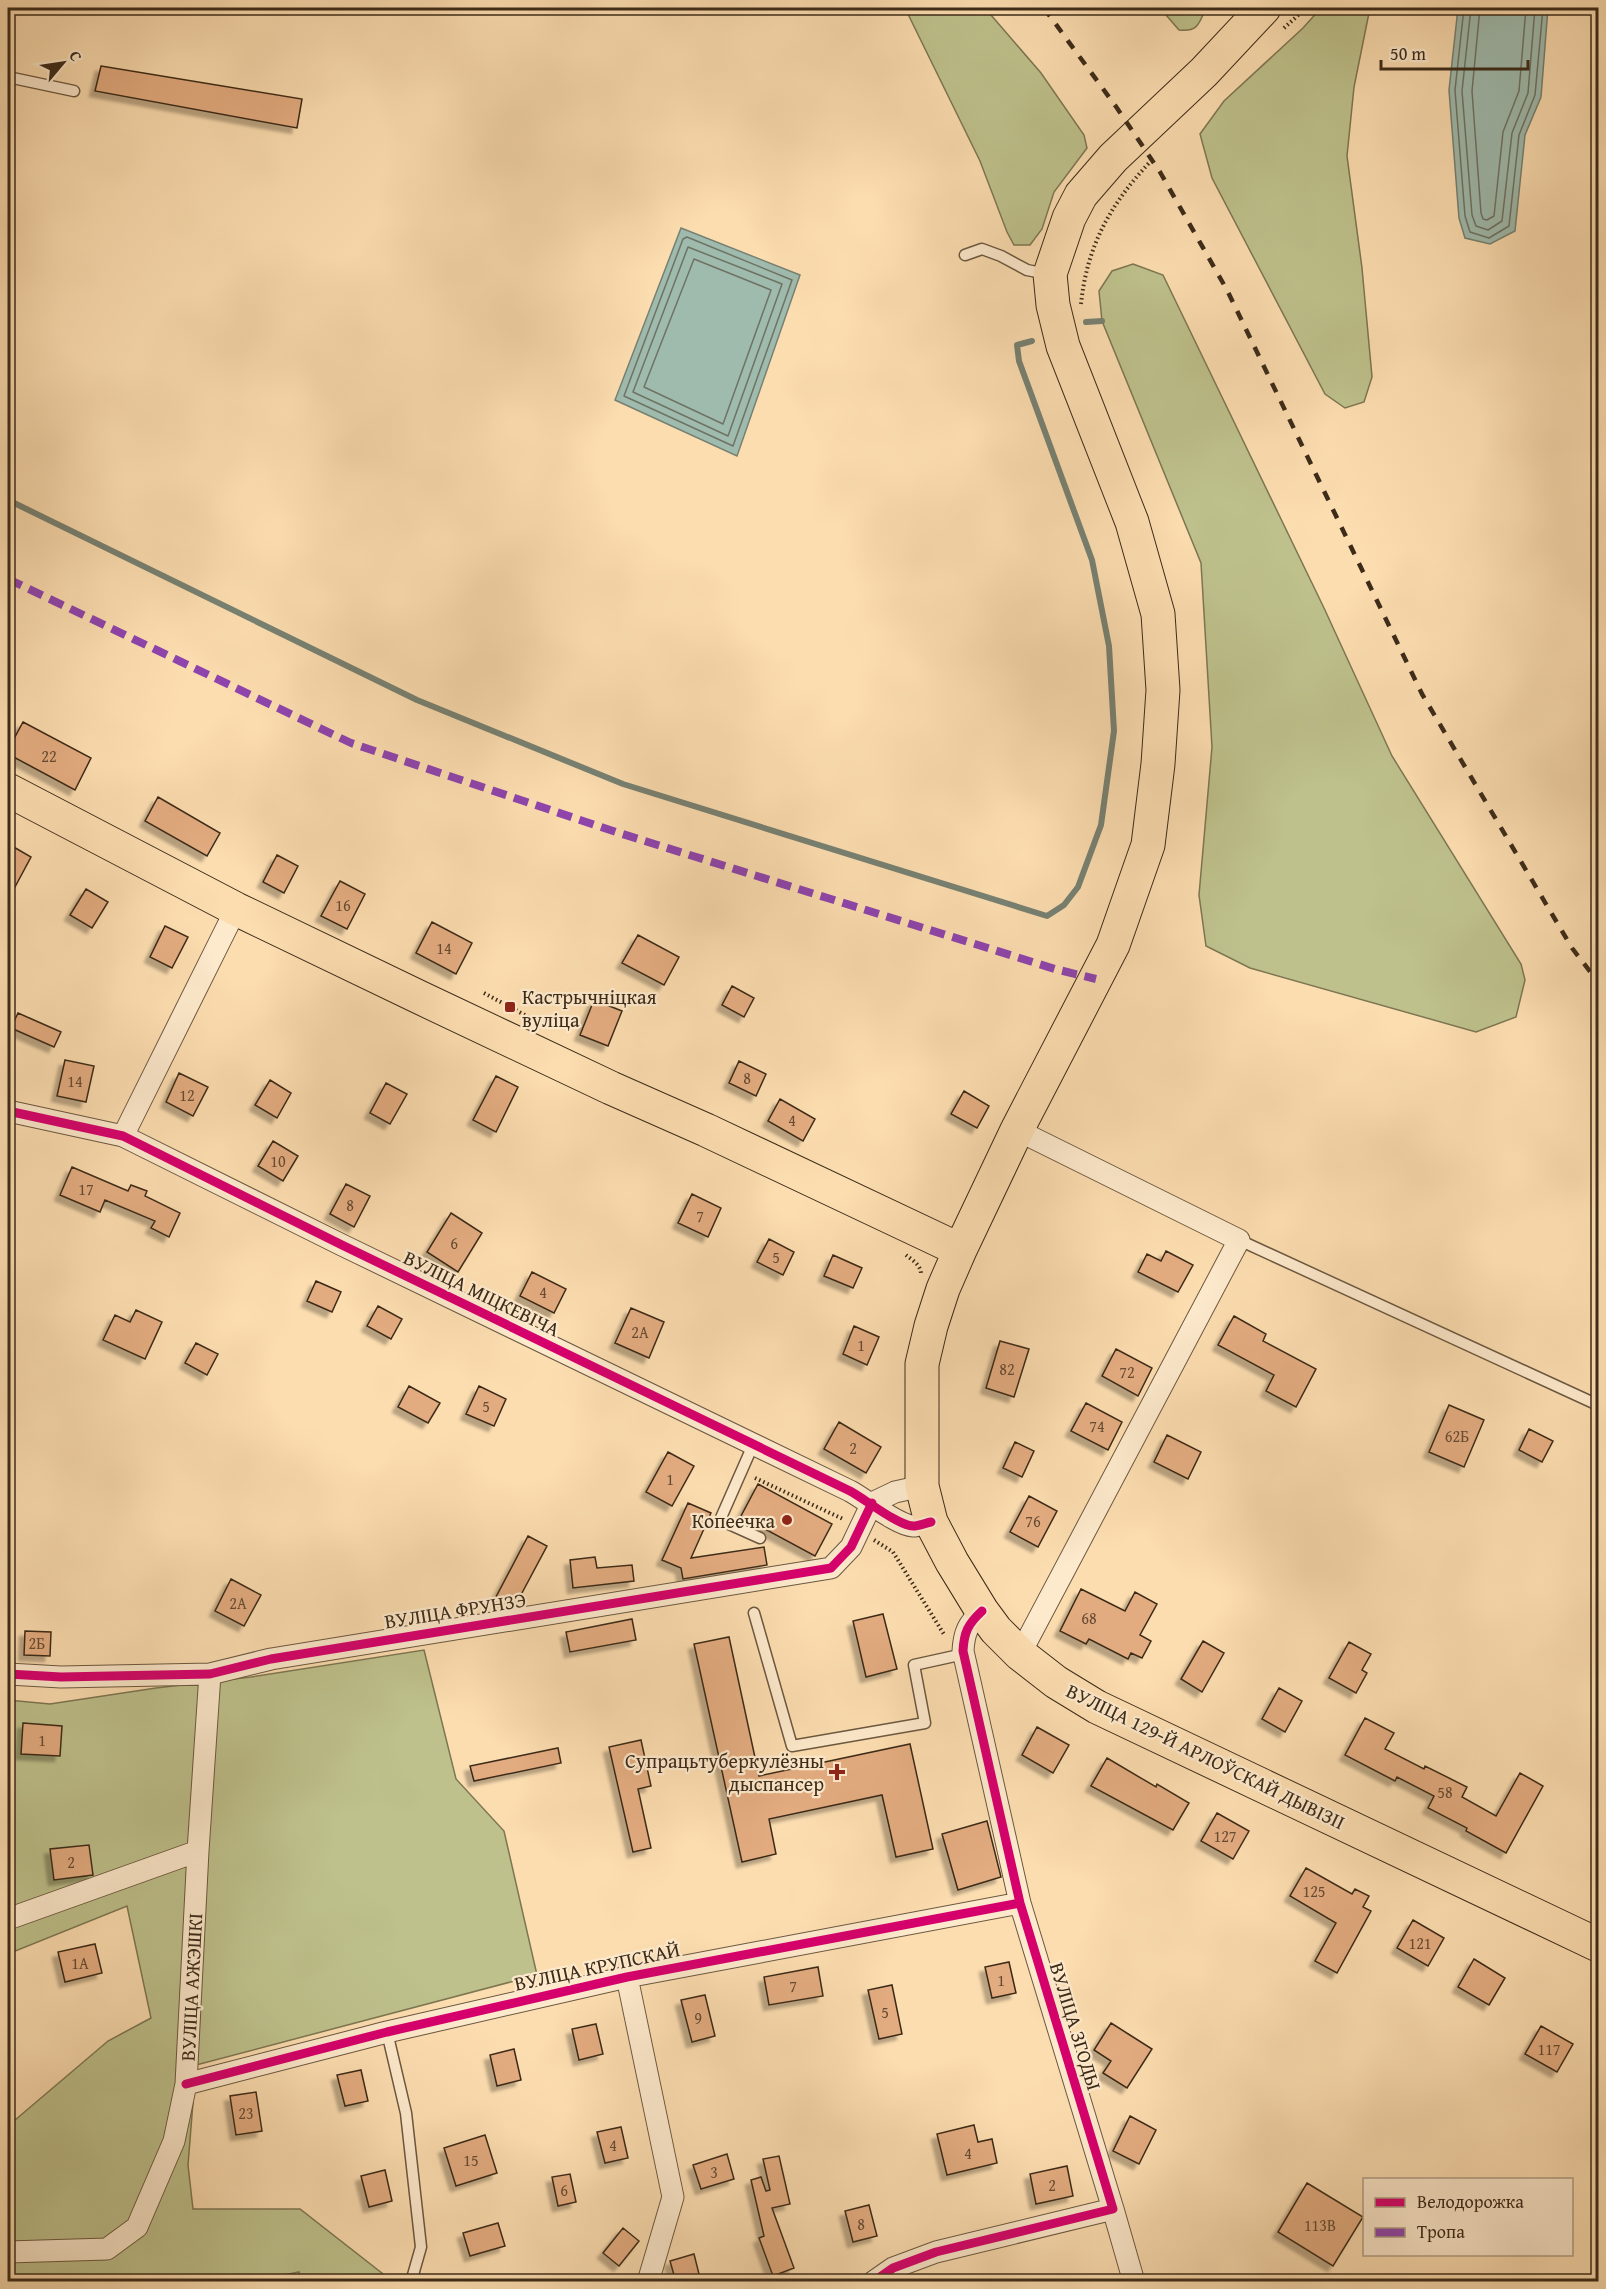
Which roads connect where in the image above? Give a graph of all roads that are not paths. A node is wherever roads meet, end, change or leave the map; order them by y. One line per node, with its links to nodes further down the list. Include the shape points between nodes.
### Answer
1 (1232, 8): 3 (main road)
2 (1264, 8): 3 (main road)
3 (1226, 50): 7 (main road, via 1113,158 1081,195)
4 (8, 77): 5 (lane)
5 (74, 91)
6 (965, 255): 7 (lane, via 982,249 1027,270)
7 (1050, 274): 11 (main road, ВУЛІЦА 129-Й АРЛОЎСКАЙ ДЫВІЗІІ, via 1063,345 1132,522 1158,614 1163,690 1148,845 1113,945)
8 (8, 790): 9 (main road)
9 (236, 909): 12 (street); 14 (main road, via 560,1065)
10 (8, 1111): 12 (street, ВУЛІЦА МІЦКЕВІЧА)
11 (1017, 1130): 13 (street); 14 (main road, ВУЛІЦА 129-Й АРЛОЎСКАЙ ДЫВІЗІІ)
12 (123, 1136): 16 (street, ВУЛІЦА МІЦКЕВІЧА)
13 (1239, 1240): 15 (lane); 24 (street)
14 (960, 1250): 17 (main road, ВУЛІЦА 129-Й АРЛОЎСКАЙ ДЫВІЗІІ, via 943,1289 922,1364)
15 (1599, 1405)
16 (753, 1445): 18 (street, ВУЛІЦА МІЦКЕВІЧА); 20 (lane, via 720,1520)
17 (922, 1486): 18 (street, via 895,1492); 19 (main road, ВУЛІЦА 129-Й АРЛОЎСКАЙ ДЫВІЗІІ)
18 (872, 1503): 19 (street, ВУЛІЦА МІЦКЕВІЧА, via 894,1520 913,1526); 26 (street, ВУЛІЦА ФРУНЗЭ, via 851,1547 831,1568 271,1659)
19 (931, 1522): 21 (main road, ВУЛІЦА 129-Й АРЛОЎСКАЙ ДЫВІЗІІ)
20 (760, 1538)
21 (982, 1611): 23 (street, ВУЛІЦА ЗГОДЫ, via 968,1624); 24 (main road, ВУЛІЦА 129-Й АРЛОЎСКАЙ ДЫВІЗІІ)
22 (754, 1613): 23 (lane, via 792,1746 925,1724 914,1665)
23 (964, 1654): 28 (street, ВУЛІЦА ЗГОДЫ)
24 (1020, 1654): 30 (main road, ВУЛІЦА 129-Й АРЛОЎСКАЙ ДЫВІЗІІ, via 1097,1707)
25 (8, 1674): 26 (street, ВУЛІЦА ФРУНЗЭ)
26 (210, 1674): 27 (street, ВУЛІЦА АЖЭШКІ)
27 (198, 1851): 29 (street); 33 (street, ВУЛІЦА АЖЭШКІ)
28 (1020, 1903): 31 (street, ВУЛІЦА КРУПСКАЙ); 34 (street, ВУЛІЦА ЗГОДЫ)
29 (8, 1919)
30 (1599, 1945)
31 (627, 1977): 32 (street, ВУЛІЦА КРУПСКАЙ); 37 (street, via 673,2197)
32 (387, 2031): 33 (street, ВУЛІЦА КРУПСКАЙ); 36 (lane, via 406,2113 421,2247)
33 (186, 2084): 35 (street, ВУЛІЦА АЖЭШКІ, via 174,2141 137,2227 107,2248)
34 (1113, 2209): 38 (street, via 936,2252 893,2268); 39 (street, ВУЛІЦА ЗГОДЫ)
35 (8, 2252)
36 (411, 2282)
37 (648, 2282)
38 (873, 2282)
39 (1134, 2282)

